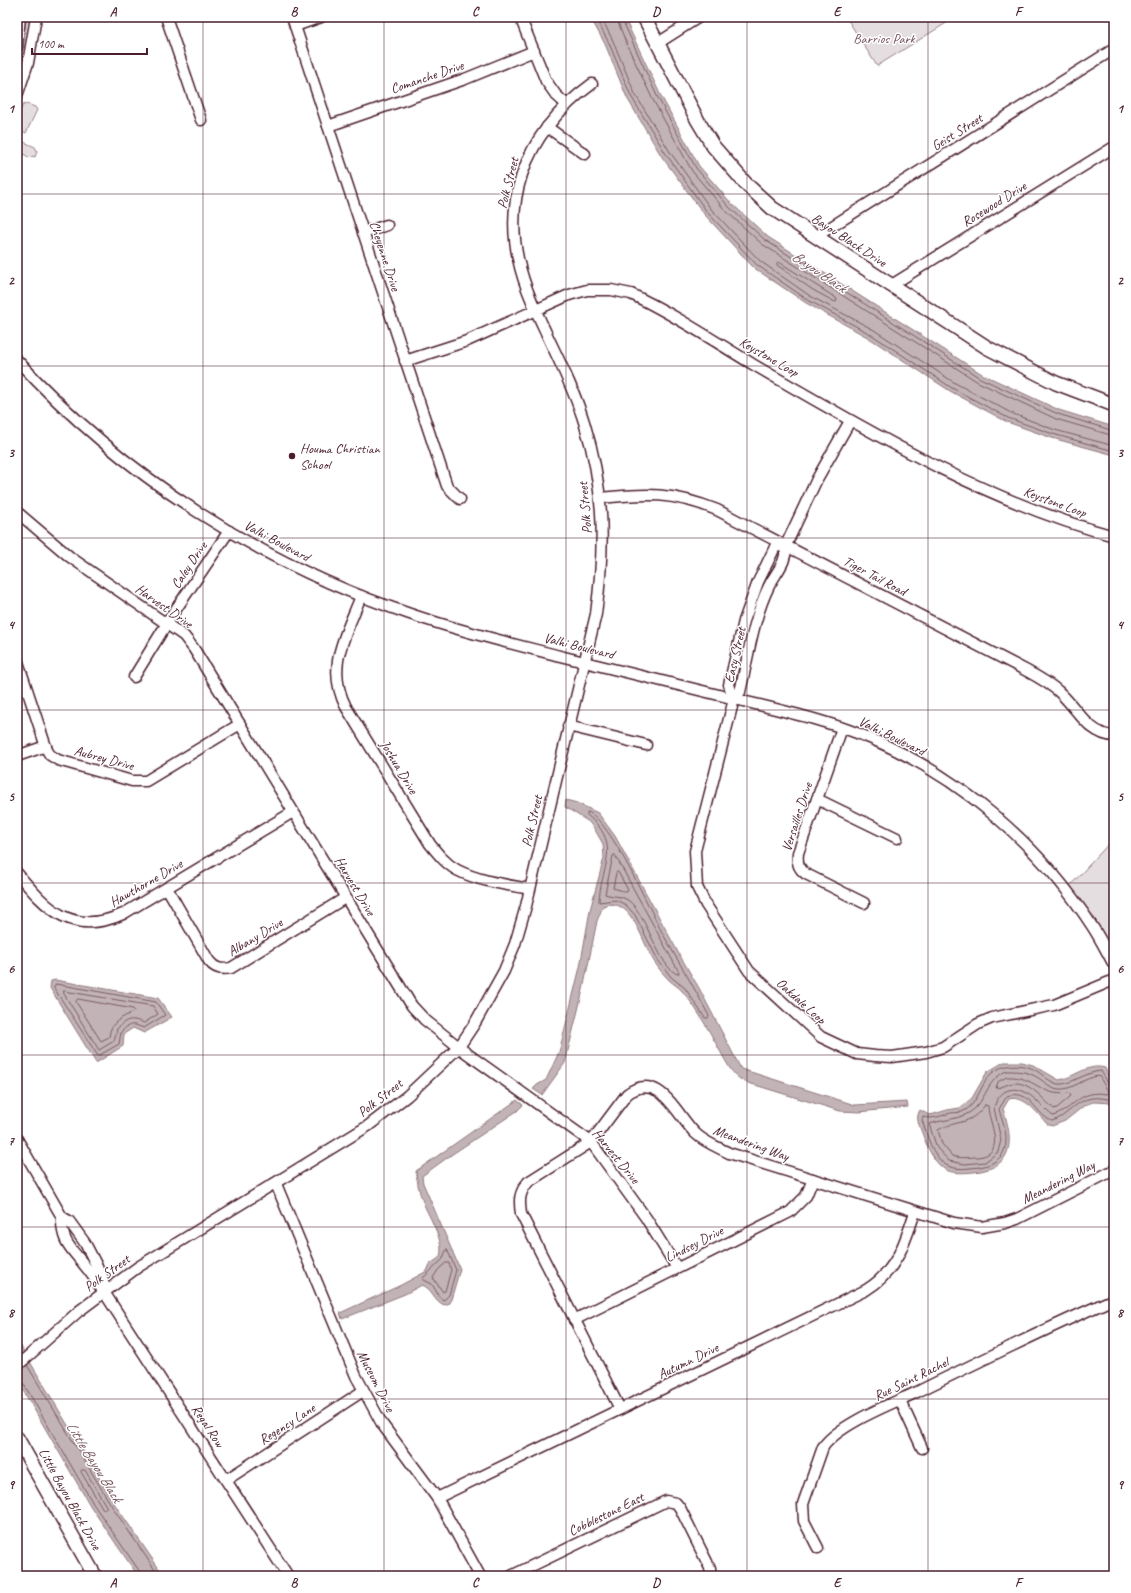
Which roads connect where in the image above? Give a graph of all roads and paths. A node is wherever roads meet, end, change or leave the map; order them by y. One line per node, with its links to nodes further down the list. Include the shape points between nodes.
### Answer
1 (20, 17): 10 (street)
2 (36, 17): 14 (street, via 28,63)
3 (166, 17): 16 (street)
4 (321, 17): 8 (street)
5 (520, 17): 12 (street)
6 (644, 17): 9 (main road, Bayou Black Drive)
7 (699, 17): 9 (street)
8 (294, 21): 17 (street, Cheyenne Drive)
9 (658, 43): 23 (main road, Bayou Black Drive, via 713,146 746,184 772,208)
10 (17, 46)
11 (1114, 49): 23 (street, Geist Street)
12 (534, 51): 15 (street, via 550,88); 17 (street, Comanche Drive, via 464,80)
13 (592, 84): 15 (street, Polk Street)
14 (17, 96)
15 (567, 105): 18 (street, Polk Street)
16 (201, 120)
17 (328, 126): 22 (street, Cheyenne Drive)
18 (547, 127): 20 (street); 25 (street, Polk Street, via 538,138 524,165 514,219 520,269)
19 (1114, 147): 24 (street, Rosewood Drive)
20 (584, 154)
21 (387, 225): 22 (street)
22 (363, 233): 27 (street, Cheyenne Drive)
23 (815, 237): 24 (main road, Bayou Black Drive)
24 (890, 286): 28 (main road, Bayou Black Drive, via 988,348 1030,371)
25 (537, 309): 27 (street, Keystone Loop, via 467,341); 29 (street, Keystone Loop, via 587,290 611,290 631,294); 30 (street, Polk Street, via 584,422)
26 (17, 360): 33 (street, Valhi Boulevard, via 108,446 198,512)
27 (405, 361): 31 (street, Cheyenne Drive, via 447,486)
28 (1114, 405)
29 (850, 421): 34 (street, Keystone Loop, via 918,459 1004,499 1063,521); 35 (street, Easy Street, via 817,478)
30 (600, 498): 35 (street, Tiger Tail Road, via 666,494 694,500); 41 (street, Polk Street, via 602,570 596,614)
31 (460, 499)
32 (17, 512): 39 (street, Harvest Drive, via 70,557)
33 (229, 530): 36 (street, Valhi Boulevard, via 274,557); 39 (street, Caley Drive)
34 (1114, 536)
35 (786, 545): 37 (street, Easy Street, via 775,548 772,553); 38 (street, Easy Street, via 787,556 769,587); 47 (street, Tiger Tail Road, via 1027,671 1059,692 1093,729 1104,735)
36 (361, 596): 41 (street, Valhi Boulevard, via 467,633); 56 (street, Joshua Drive, via 339,650 336,665 337,682 346,707 441,858 472,876)
37 (746, 614): 38 (street); 43 (street, Easy Street, via 729,685)
38 (758, 617): 43 (street, Easy Street, via 740,692)
39 (167, 624): 42 (street, Caley Drive); 44 (street, Harvest Drive, via 178,630 190,642)
40 (17, 659): 49 (street, Aubrey Drive)
41 (584, 662): 43 (street, Valhi Boulevard); 45 (street, Polk Street)
42 (134, 677)
43 (734, 699): 46 (street, Valhi Boulevard); 60 (street, Oakdale Loop, via 695,850 697,886 706,905 749,971 821,1037 857,1054 892,1056 926,1052 943,1047 992,1018 1054,1005)
44 (240, 724): 49 (street, Aubrey Drive, via 146,781 132,781 58,760 50,755); 52 (street, Harvest Drive)
45 (568, 726): 48 (street); 56 (street, Polk Street)
46 (842, 728): 51 (street, Versailles Drive); 59 (street, Valhi Boulevard, via 873,739 917,762 963,791 994,815 1031,850 1066,890 1091,925)
47 (1114, 736)
48 (646, 745)
49 (46, 746): 50 (street)
50 (17, 756)
51 (817, 799): 53 (street); 58 (street, Versailles Drive, via 798,853 800,869)
52 (293, 812): 55 (street, Hawthorne Drive); 57 (street, Harvest Drive)
53 (897, 838)
54 (17, 873): 55 (street, Hawthorne Drive, via 51,910 81,922 114,918)
55 (167, 888): 57 (street, Albany Drive, via 209,961 215,967 226,969)
56 (530, 889): 61 (street, Polk Street, via 515,944 504,971 476,1023)
57 (345, 898): 61 (street, Harvest Drive, via 412,1006)
58 (864, 904)
59 (1114, 965)
60 (1114, 980)
61 (458, 1047): 63 (street, Harvest Drive); 66 (street, Polk Street, via 407,1096 368,1126)
62 (17, 1139): 68 (street)
63 (591, 1142): 65 (street, Meandering Way, via 627,1094 639,1087 647,1086 666,1096 702,1140 729,1153); 71 (street, Harvest Drive, via 646,1218); 74 (street, Meandering Way, via 528,1182 521,1191 519,1201 521,1214)
64 (1114, 1170): 67 (street, Meandering Way, via 1017,1219 994,1226 966,1226)
65 (813, 1179): 67 (street, Meandering Way); 71 (street, Lindsey Drive, via 806,1196 790,1212)
66 (276, 1184): 72 (street, Polk Street, via 219,1216 138,1267); 76 (street, Museum Drive)
67 (915, 1212): 78 (street, Autumn Drive, via 901,1252 875,1284)
68 (62, 1217): 69 (street, via 69,1221); 70 (street, via 63,1238)
69 (82, 1238): 70 (street); 72 (street, via 103,1278)
70 (68, 1246): 72 (street, Regal Row)
71 (678, 1268): 74 (street, Lindsey Drive)
72 (104, 1292): 75 (street, Polk Street); 81 (street, Regal Row)
73 (1114, 1299): 77 (street, Rue Saint Rachel)
74 (574, 1320): 78 (street, Meandering Way)
75 (17, 1366)
76 (363, 1391): 81 (street, Regency Lane); 82 (street, Museum Drive, via 382,1424)
77 (900, 1400): 80 (street); 83 (street, Rue Saint Rachel, via 839,1431 824,1447 803,1504 804,1520)
78 (620, 1409): 82 (street, Autumn Drive)
79 (17, 1438): 84 (main road, Little Bayou Black Drive)
80 (922, 1448)
81 (226, 1480): 85 (street, Regal Row)
82 (437, 1498): 86 (street, Museum Drive)
83 (818, 1548)
84 (95, 1576)
85 (288, 1576)
86 (480, 1576)
87 (511, 1576): 88 (street, Cobblestone East, via 666,1501 678,1505 710,1568)
88 (711, 1576)

